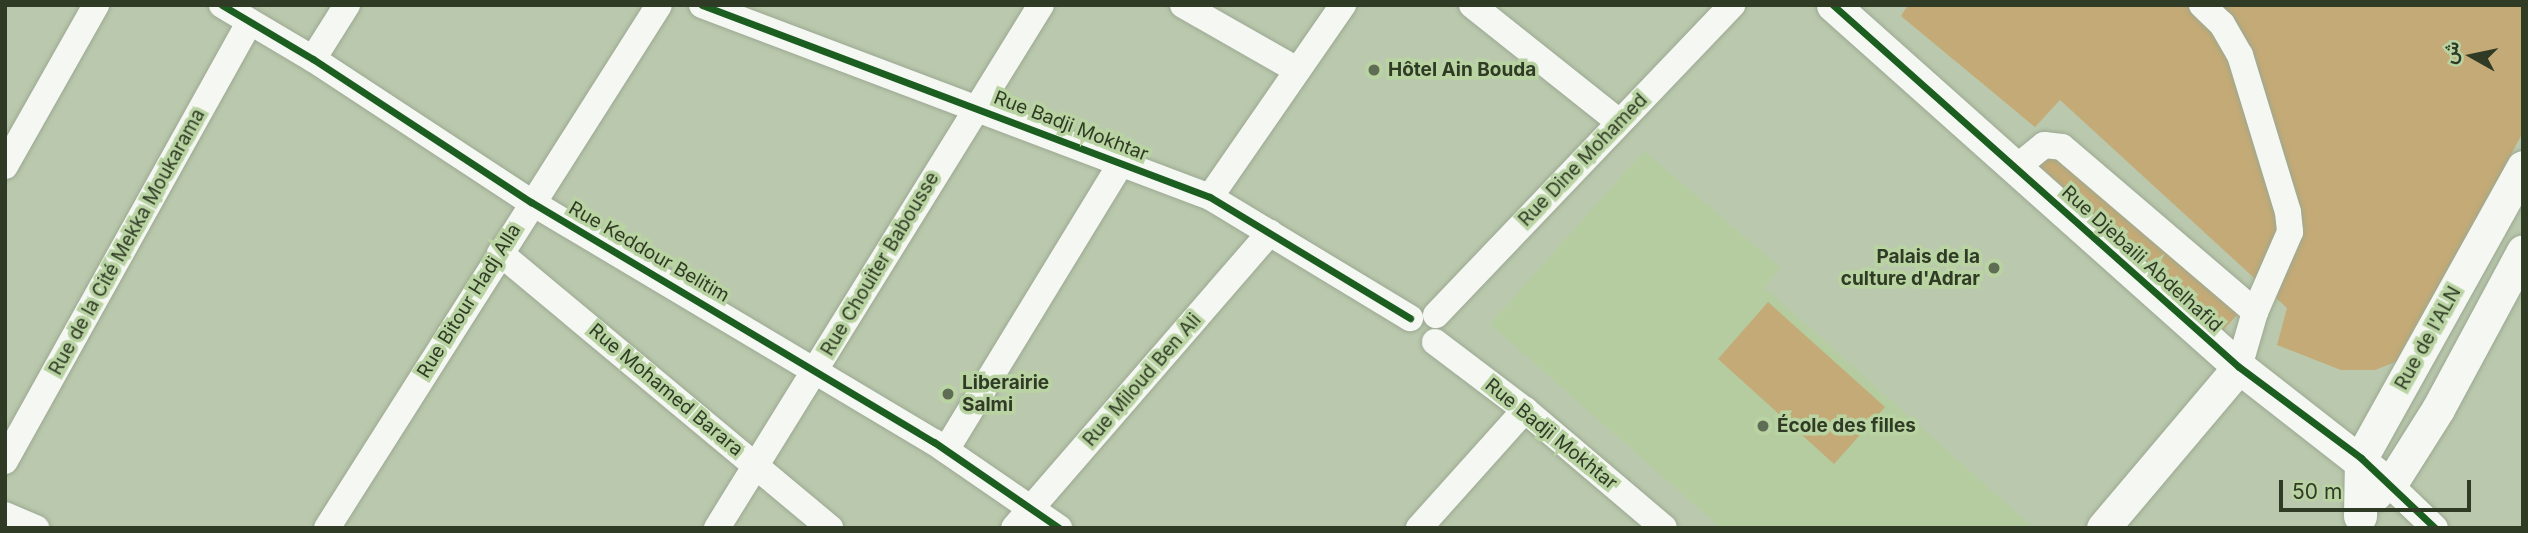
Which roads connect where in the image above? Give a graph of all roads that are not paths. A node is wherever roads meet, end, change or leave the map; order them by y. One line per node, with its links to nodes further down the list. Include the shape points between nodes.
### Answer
1 (96, 5): 19 (street)
2 (222, 5): 13 (street, Rue Keddour Belitim)
3 (347, 5): 14 (street)
4 (659, 5): 23 (street, Rue Bitour Hadj Alla)
5 (702, 5): 16 (street, Rue Badji Mokhtar)
6 (1041, 5): 16 (street, Rue Chouiter Babousse)
7 (1183, 5): 15 (street)
8 (1343, 5): 15 (street)
9 (1472, 5): 17 (street)
10 (1732, 5): 17 (street, Rue Dine Mohamed)
11 (1833, 5): 20 (street, Rue Djebaili Abdelhafid)
12 (2203, 5): 27 (street, via 2222,24 2239,55 2288,212 2290,232 2285,248)
13 (249, 23): 14 (street, Rue Keddour Belitim); 34 (street, Rue de la Cité Mekka Moukarama)
14 (313, 59): 23 (street, Rue Keddour Belitim)
15 (1297, 70): 22 (street)
16 (975, 107): 18 (street, Rue Badji Mokhtar); 30 (street, Rue Chouiter Babousse)
17 (1619, 122): 28 (street, Rue Dine Mohamed)
18 (1122, 162): 22 (street, Rue Badji Mokhtar); 32 (street)
19 (5, 166)
20 (2017, 167): 27 (street, via 2044,145 2062,147); 29 (street, Rue Djebaili Abdelhafid)
21 (2523, 167): 33 (street, Rue de l'ALN)
22 (1210, 197): 24 (street, Rue Badji Mokhtar)
23 (531, 202): 26 (street, Rue Bitour Hadj Alla); 30 (street, Rue Keddour Belitim)
24 (1270, 232): 28 (street, Rue Badji Mokhtar); 37 (street, Rue Miloud Ben Ali)
25 (2523, 251): 36 (street, via 2438,409)
26 (500, 253): 35 (street, Rue Mohamed Barara); 41 (street, Rue Bitour Hadj Alla)
27 (2255, 312): 29 (street)
28 (1423, 316): 31 (street, Rue Badji Mokhtar, via 1407,328 1414,342 1435,342)
29 (2239, 367): 33 (street, Rue Djebaili Abdelhafid); 48 (street)
30 (817, 369): 32 (street, Rue Keddour Belitim); 35 (street, Rue Chouiter Babousse)
31 (1525, 410): 46 (street); 47 (street, Rue Badji Mokhtar)
32 (946, 450): 37 (street, Rue Keddour Belitim)
33 (2361, 458): 36 (street, Rue Djebaili Abdelhafid); 39 (street, Rue de l'ALN)
34 (5, 461)
35 (758, 466): 42 (street, Rue Chouiter Babousse); 43 (street, Rue Mohamed Barara)
36 (2390, 485): 39 (street); 49 (street, Rue Djebaili Abdelhafid)
37 (1031, 508): 44 (street, Rue Miloud Ben Ali); 45 (street, Rue Keddour Belitim)
38 (5, 514): 40 (street)
39 (2355, 522)
40 (36, 528)
41 (327, 528)
42 (717, 528)
43 (830, 528)
44 (1014, 528)
45 (1059, 528)
46 (1419, 528)
47 (1664, 528)
48 (2103, 528)
49 (2435, 528)

